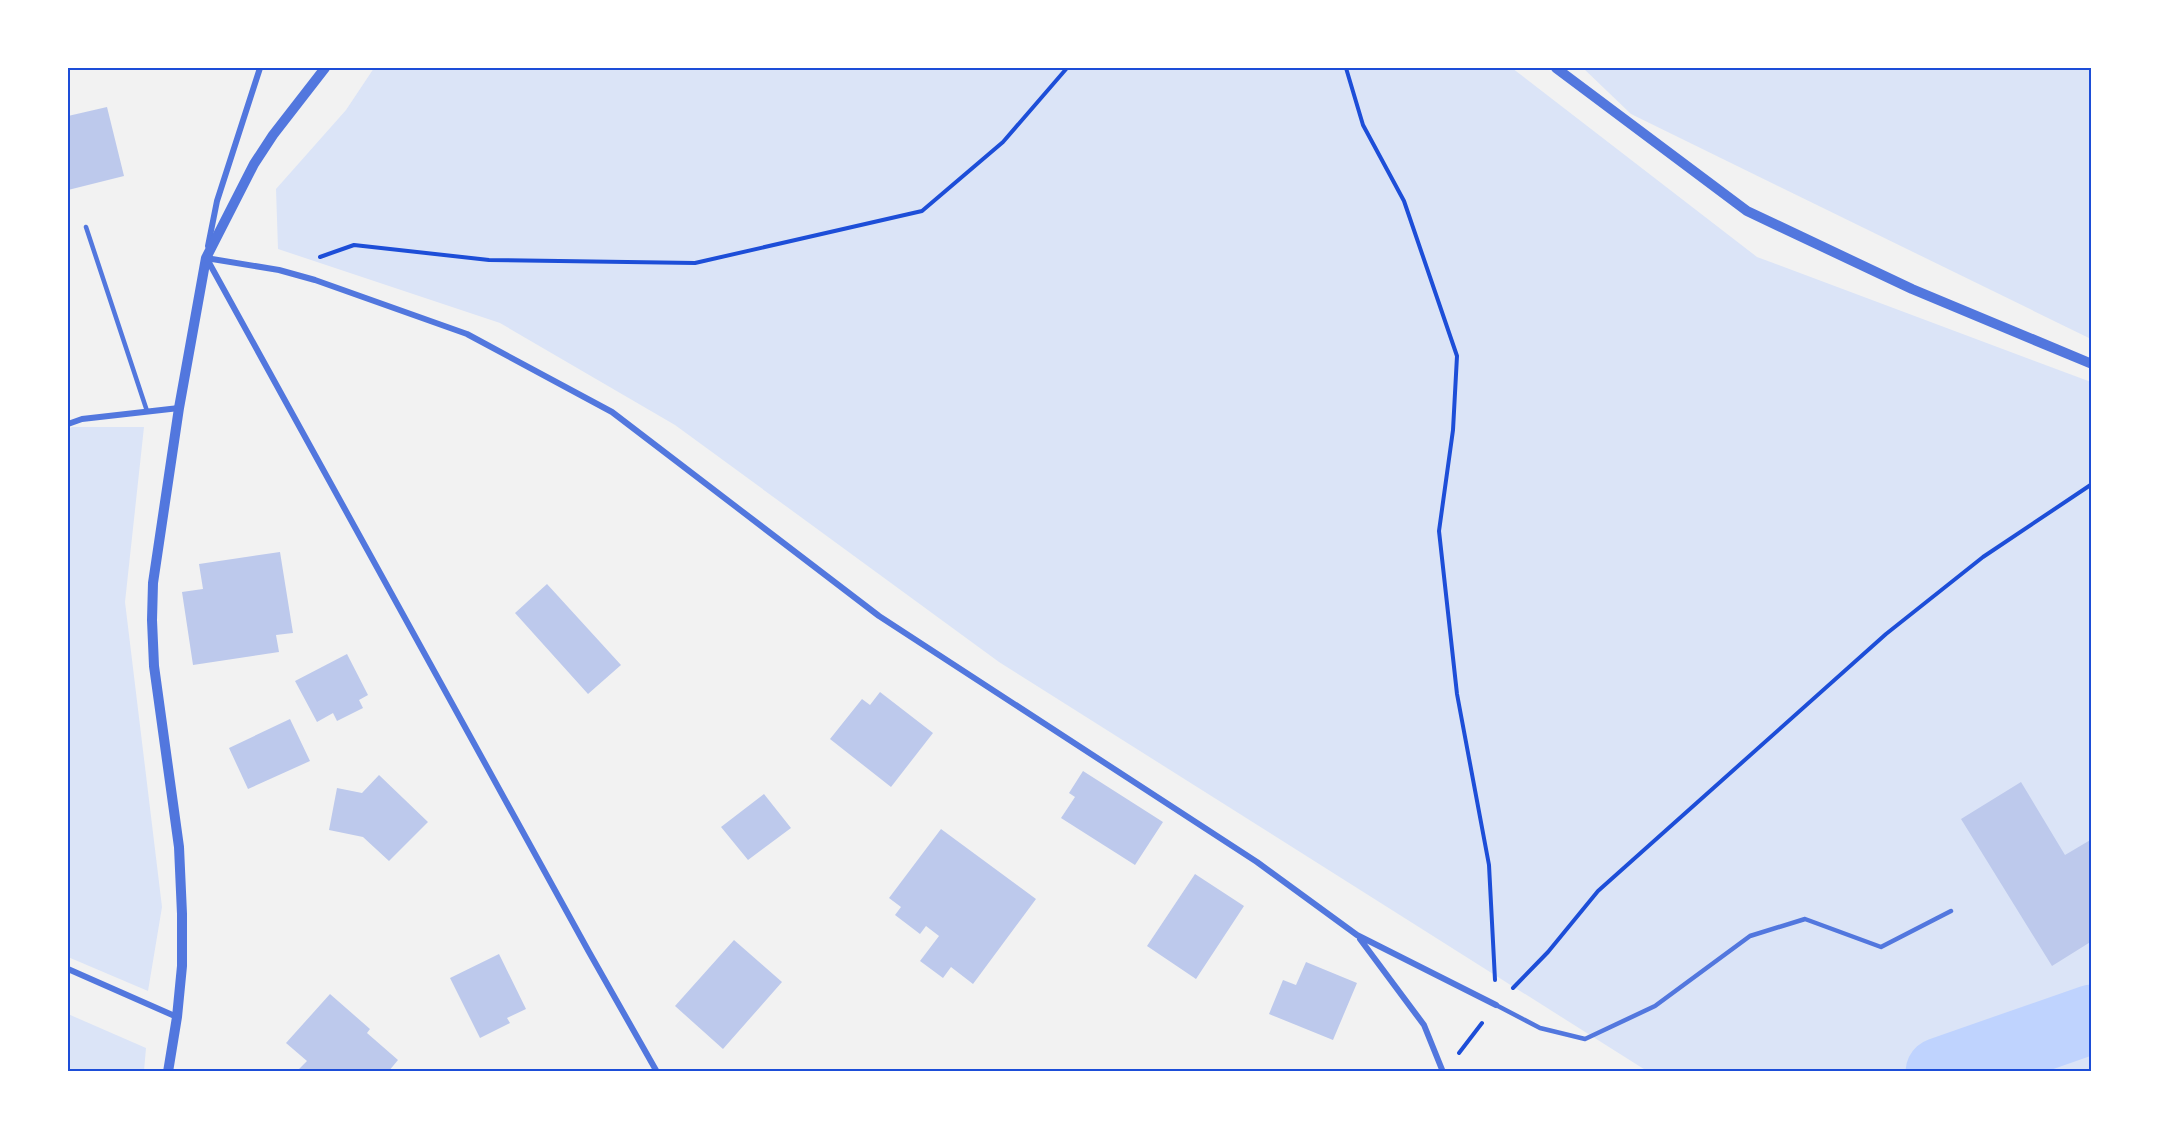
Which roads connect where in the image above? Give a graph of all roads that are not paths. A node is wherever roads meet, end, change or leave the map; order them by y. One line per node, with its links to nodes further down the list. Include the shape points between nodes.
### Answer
1 (260, 68): 5 (street, via 216,201)
2 (325, 68): 5 (street, via 254,164)
3 (1556, 68): 6 (street, via 1748,211 1912,289)
4 (86, 227): 8 (lane)
5 (206, 258): 7 (street); 11 (street, via 315,280 467,334 612,412 879,616 1257,862); 16 (street)
6 (2091, 364)
7 (179, 408): 8 (street); 14 (street, via 153,583 152,620 154,666 179,848 182,966)
8 (147, 411): 9 (street)
9 (68, 423)
10 (1951, 911): 13 (lane, via 1881,946 1805,919 1750,936 1655,1006 1585,1039 1540,1028)
11 (1357, 935): 13 (street); 17 (street, via 1424,1025)
12 (68, 969): 14 (street)
13 (1496, 1005)
14 (177, 1017): 15 (street)
15 (168, 1071)
16 (657, 1071)
17 (1444, 1071)

